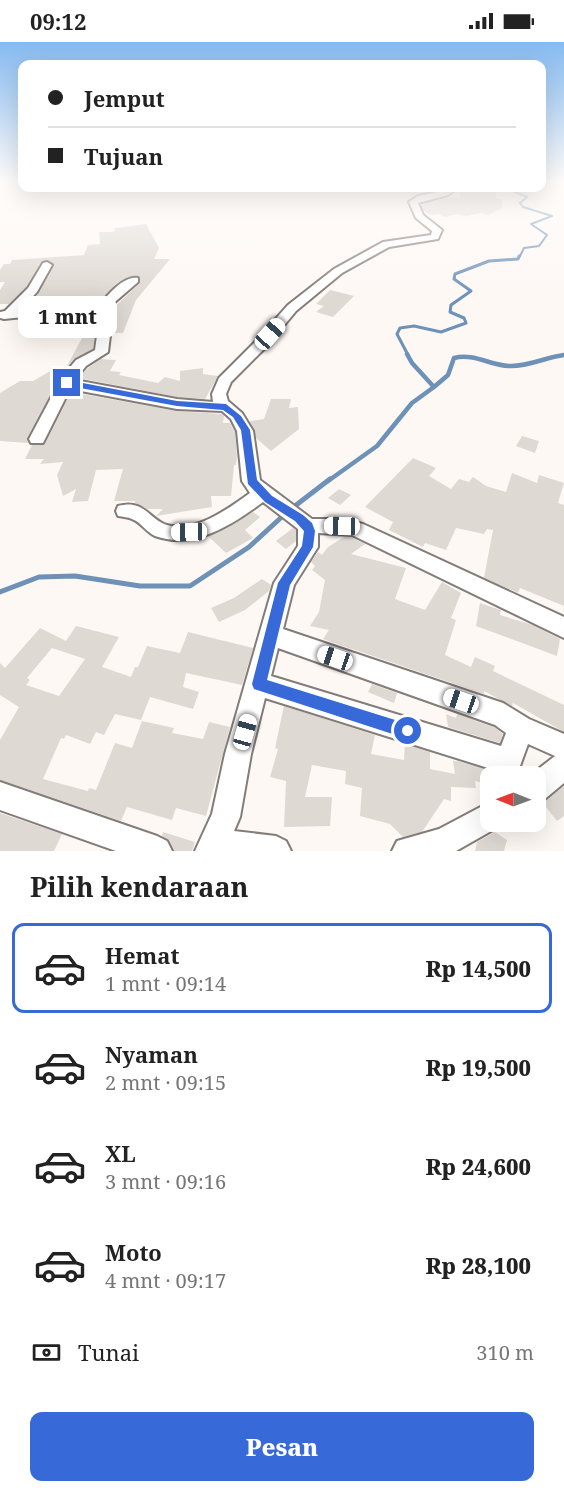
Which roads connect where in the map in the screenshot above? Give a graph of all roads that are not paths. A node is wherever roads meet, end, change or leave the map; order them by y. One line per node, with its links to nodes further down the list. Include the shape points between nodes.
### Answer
1 (424, 220): 7 (street, via 437,230 435,237 393,242 375,249 338,271 292,308 224,381 220,399)
2 (47, 265): 5 (street, via 33,290)
3 (134, 280): 4 (street)
4 (98, 314): 5 (street, via 74,308); 6 (street, via 107,322 101,352 75,368)
5 (4, 315)
6 (67, 383): 7 (street, via 177,404); 8 (street)
7 (226, 407): 9 (street, via 245,430 252,481)
8 (37, 439)
9 (265, 496): 10 (street, via 189,532 161,530 143,516); 11 (street)
10 (125, 511)
11 (304, 522): 12 (street, via 356,529); 13 (street, via 308,547 284,583)
12 (564, 628)
13 (272, 636): 14 (street); 15 (street, via 503,715)
14 (259, 684): 15 (street, via 504,760 511,757); 21 (street, via 238,754 226,817)
15 (520, 728): 16 (street)
16 (564, 747)
17 (564, 766): 18 (street)
18 (546, 780)
19 (0, 796): 22 (street)
20 (480, 822): 24 (street, via 444,842)
21 (213, 847): 23 (street)
22 (157, 851)
23 (276, 851)
24 (407, 851)

